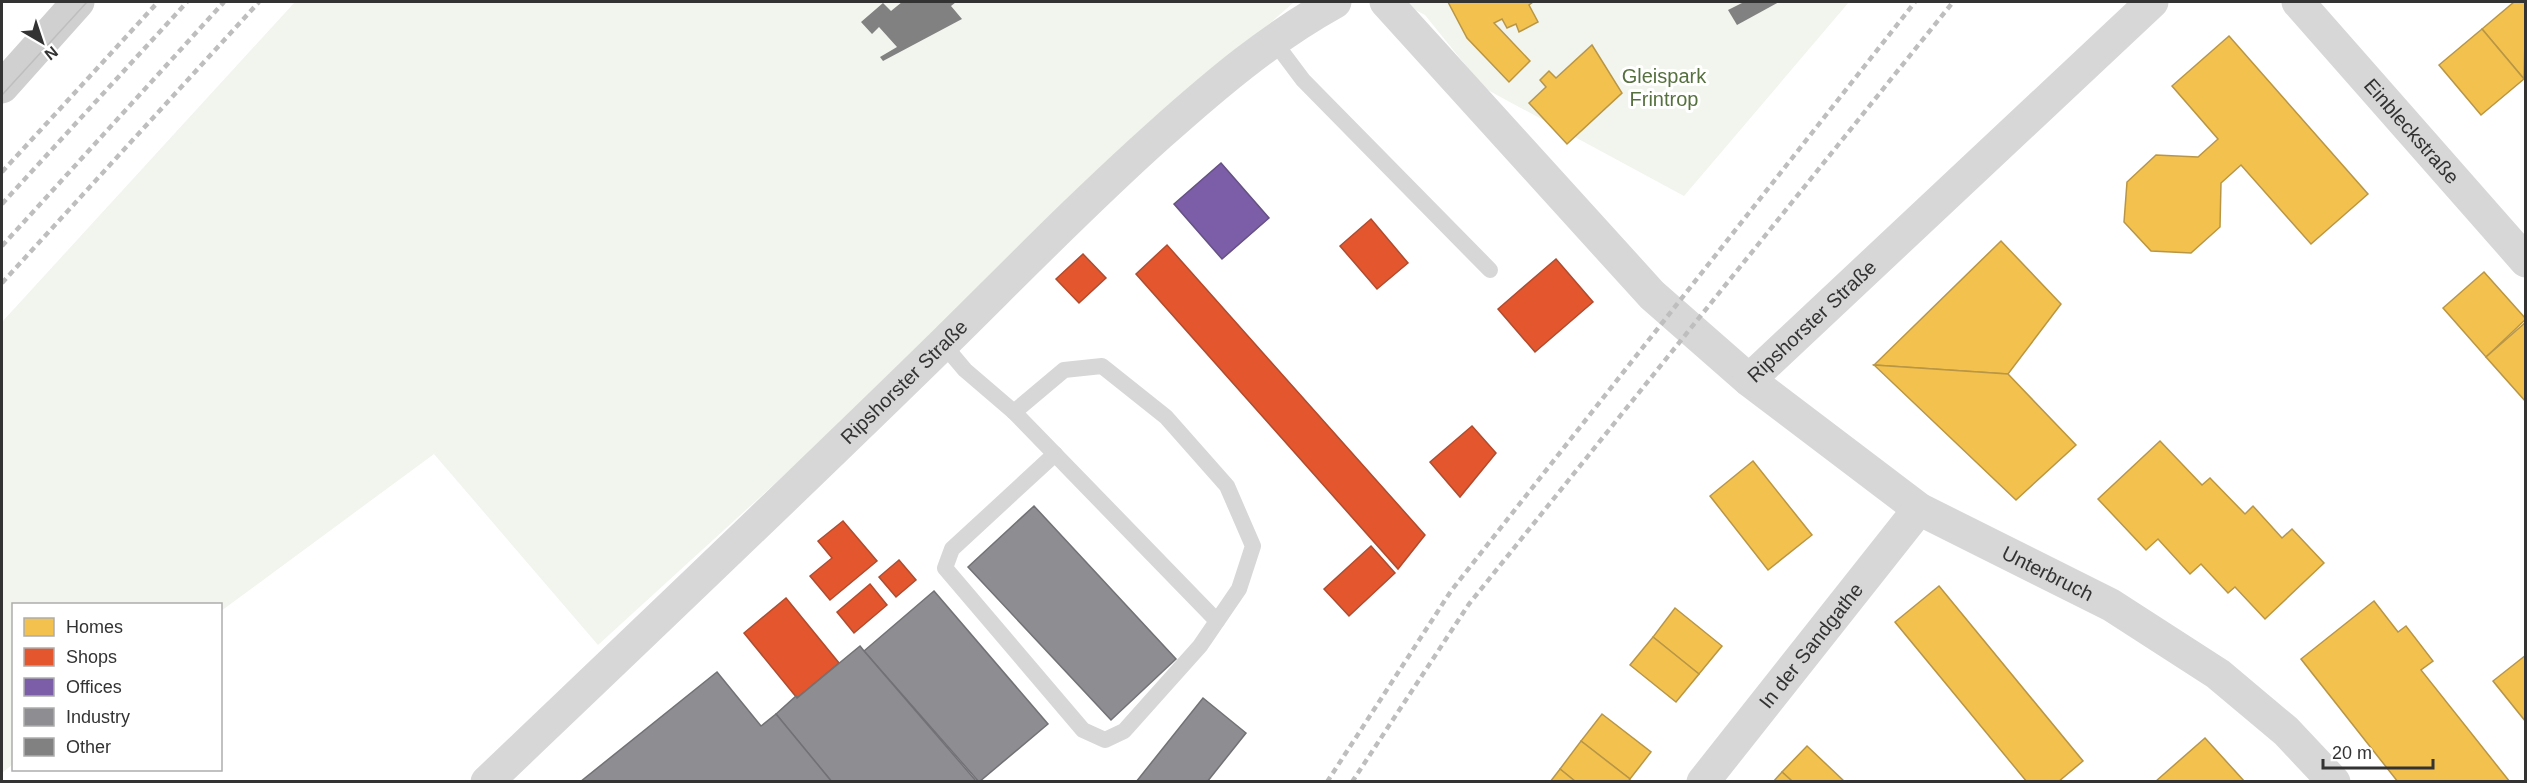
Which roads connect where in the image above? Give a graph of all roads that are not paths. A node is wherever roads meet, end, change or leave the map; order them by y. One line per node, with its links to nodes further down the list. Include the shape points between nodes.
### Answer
1 (78, 2): 7 (main road)
2 (1335, 2): 6 (street, Ripshorster Straße)
3 (1386, 2): 11 (street, Ripshorster Straße, via 1652,295)
4 (2152, 2): 11 (street, Ripshorster Straße)
5 (2298, 2): 8 (street, Einbleckstraße)
6 (1273, 40): 9 (lane, via 1303,80); 10 (street, Ripshorster Straße, via 1213,86 1115,174)
7 (2, 87)
8 (2526, 261)
9 (1490, 270)
10 (943, 344): 12 (lane, via 965,370); 16 (street, Ripshorster Straße)
11 (1749, 380): 14 (street, Unterbruch)
12 (1014, 412): 13 (lane); 15 (lane, via 1064,370 1102,366 1166,417 1227,486 1253,546 1239,589)
13 (1055, 454): 15 (lane); 15 (lane, via 952,549 945,568 1083,730 1105,740 1124,730 1200,646)
14 (1919, 509): 17 (street, In der Sandgathe); 18 (street, Unterbruch, via 2111,605 2165,638 2264,710)
15 (1217, 621)
16 (496, 778)
17 (1703, 782)
18 (2334, 782)

